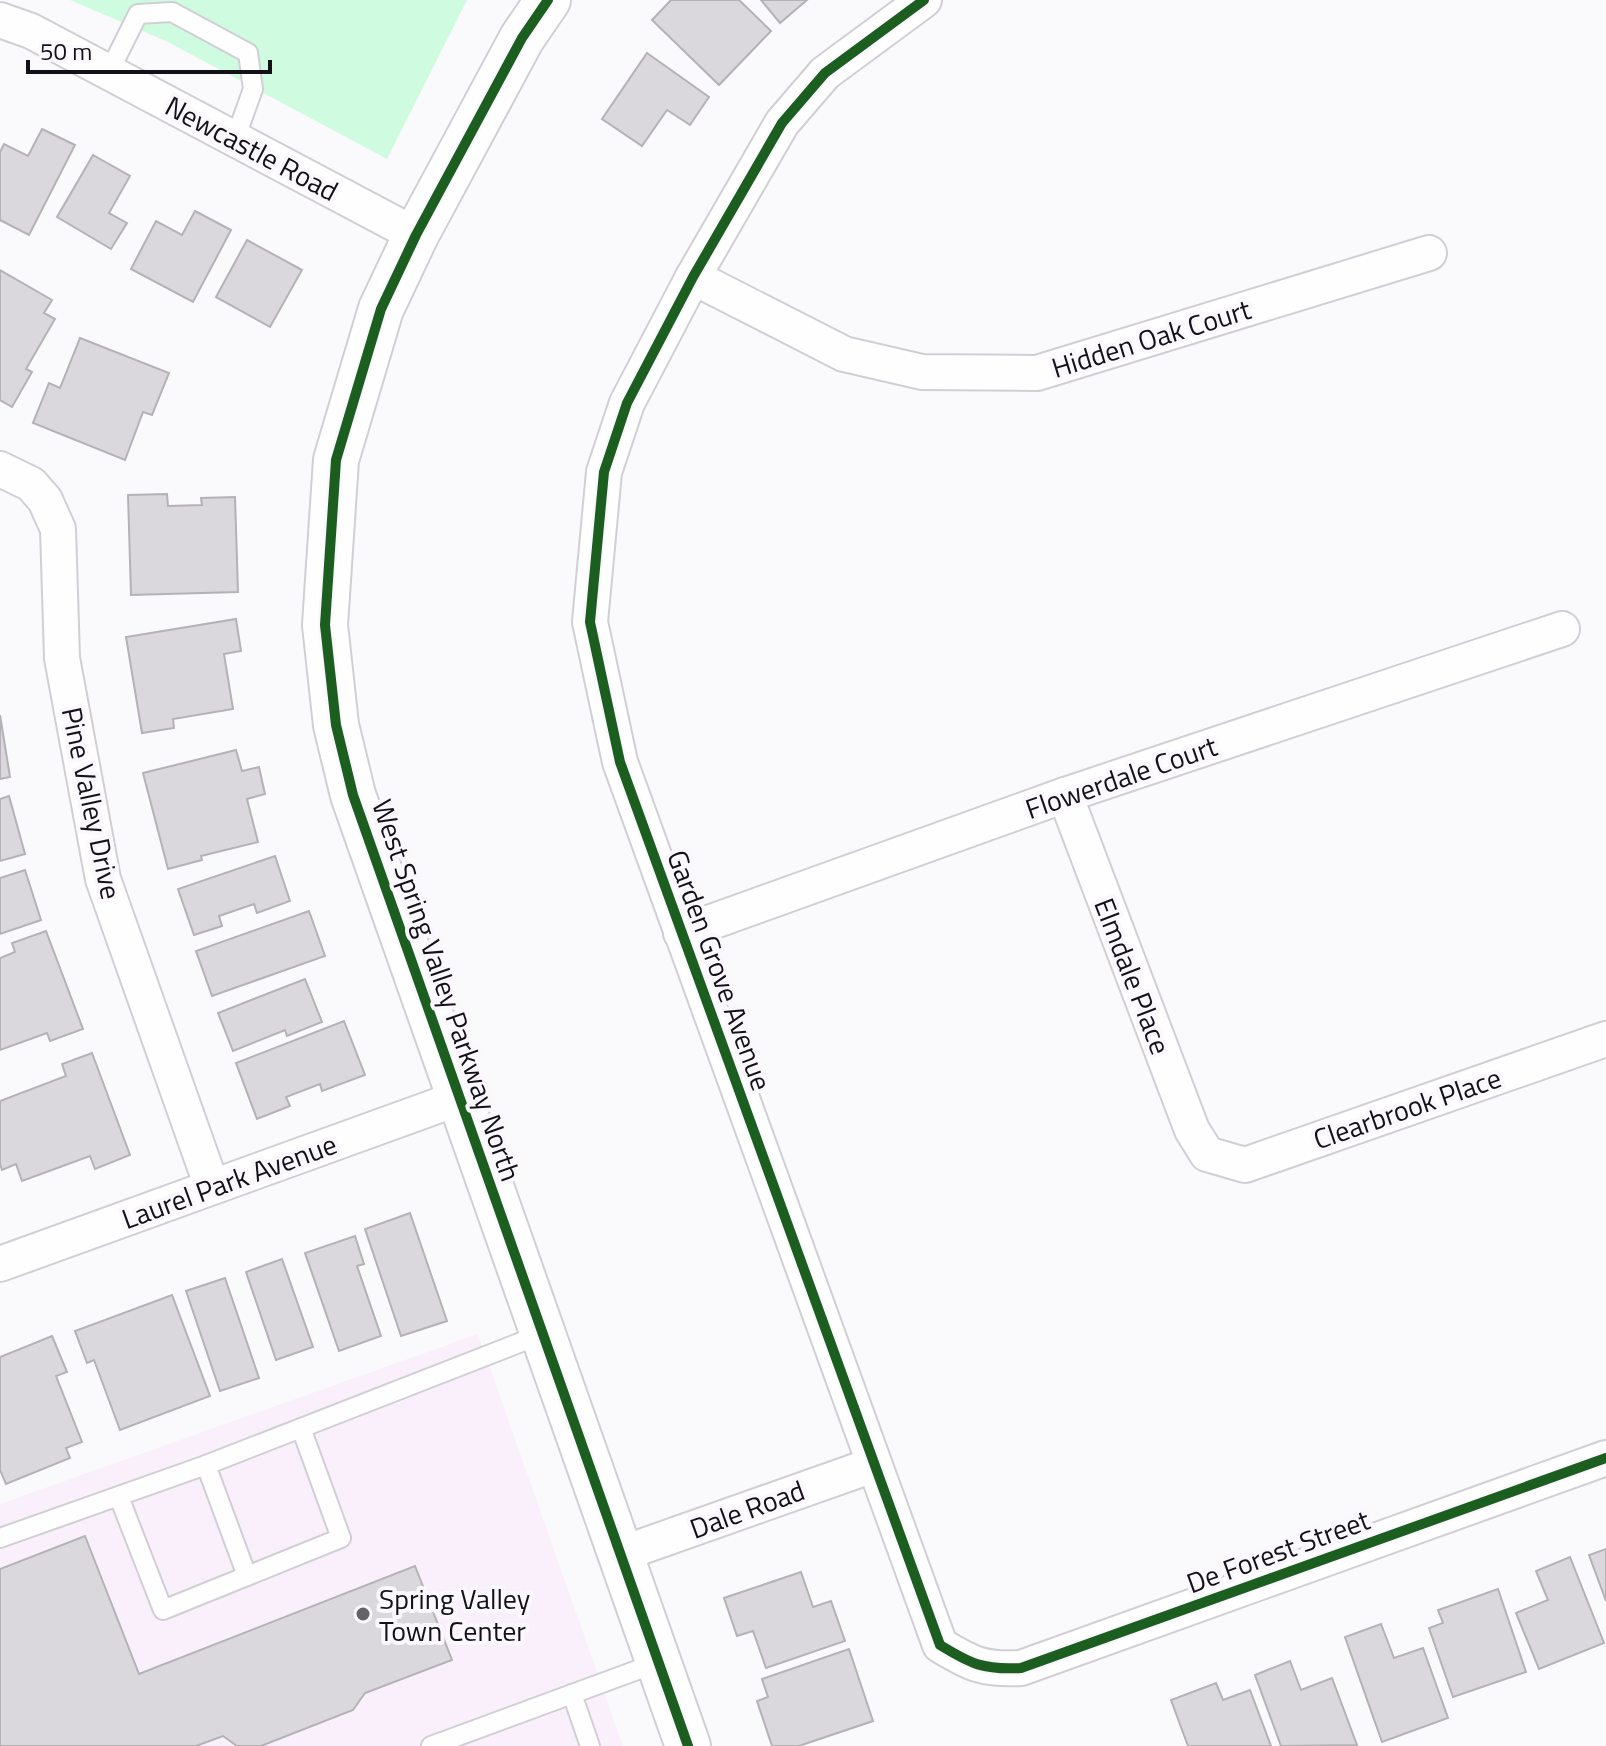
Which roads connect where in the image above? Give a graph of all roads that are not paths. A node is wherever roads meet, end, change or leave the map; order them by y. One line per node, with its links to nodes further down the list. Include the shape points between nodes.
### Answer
1 (548, 0): 6 (street, West Spring Valley Parkway North, via 522,38)
2 (924, 0): 8 (street, Garden Grove Avenue, via 825,73 791,113)
3 (0, 20): 4 (street, Newcastle Road)
4 (109, 72): 5 (street, Newcastle Road); 5 (lane, via 138,14 172,12 207,29 248,53 253,89)
5 (235, 139): 6 (street, Newcastle Road)
6 (416, 235): 14 (street, West Spring Valley Parkway North, via 381,309 336,460 325,625 336,725 353,795)
7 (1429, 253): 8 (street, Hidden Oak Court, via 1037,373 922,372 844,354)
8 (693, 277): 12 (street, Garden Grove Avenue, via 627,403 604,472 590,622 620,762)
9 (0, 469): 16 (street, Pine Valley Drive, via 31,484 58,529 62,658 103,879)
10 (1562, 629): 11 (street, Flowerdale Court)
11 (1065, 795): 12 (street, Flowerdale Court); 15 (street, Elmdale Place, via 1192,1130)
12 (681, 933): 22 (street, Garden Grove Avenue)
13 (1606, 1039): 15 (street, Clearbrook Place, via 1245,1165)
14 (459, 1098): 16 (street, Laurel Park Avenue); 18 (street, West Spring Valley Parkway North)
15 (1207, 1154)
16 (212, 1187): 17 (street, Laurel Park Avenue)
17 (0, 1264)
18 (542, 1334): 19 (lane); 25 (street, West Spring Valley Parkway North)
19 (301, 1428): 21 (lane); 26 (lane, via 341,1538)
20 (1606, 1458): 27 (street, De Forest Street, via 1021,1668 992,1670)
21 (206, 1465): 23 (lane); 26 (lane)
22 (873, 1465): 25 (street, Dale Road); 27 (street, Garden Grove Avenue, via 940,1645)
23 (119, 1497): 24 (lane); 26 (lane, via 163,1610)
24 (0, 1538)
25 (621, 1554): 28 (street, West Spring Valley Parkway North)
26 (247, 1576)
27 (964, 1660)
28 (659, 1662): 29 (lane); 32 (street, West Spring Valley Parkway North)
29 (572, 1694): 30 (lane); 31 (lane)
30 (431, 1746)
31 (590, 1746)
32 (688, 1746)

